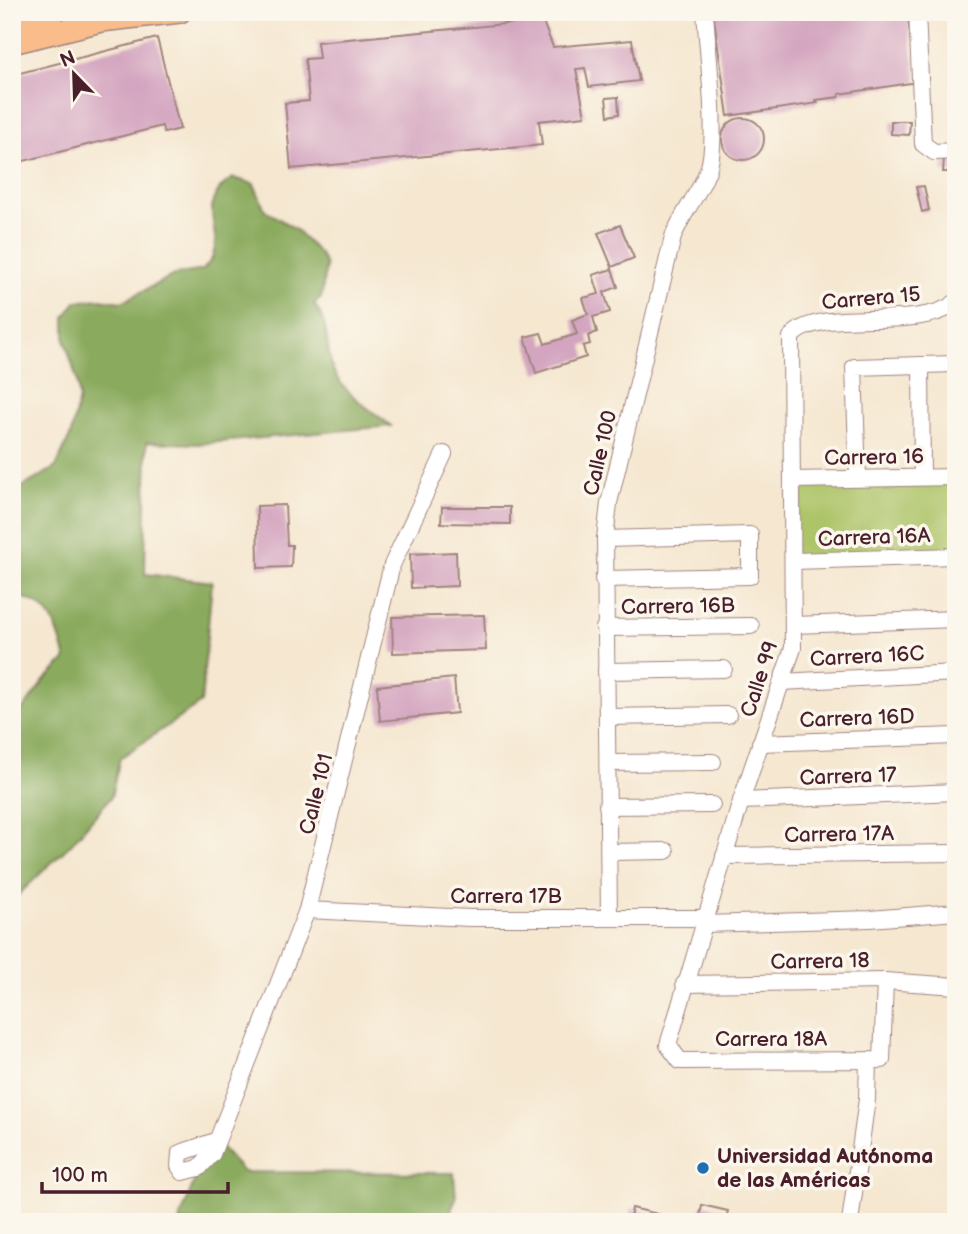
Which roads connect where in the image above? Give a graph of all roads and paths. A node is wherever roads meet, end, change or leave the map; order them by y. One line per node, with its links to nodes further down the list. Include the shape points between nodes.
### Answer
1 (55, 12): 5 (main road)
2 (180, 12): 6 (main road, via 101,22)
3 (705, 12): 17 (street, Calle 100, via 712,145 708,170 673,237 609,503)
4 (917, 12): 7 (street, via 923,144 933,152)
5 (12, 23)
6 (12, 43)
7 (956, 151)
8 (956, 302): 9 (street, Carrera 15, via 934,314)
9 (811, 324): 16 (street, Calle 99, via 797,330 788,344)
10 (956, 364): 11 (street)
11 (921, 365): 13 (street); 15 (street, via 854,367)
12 (444, 454): 43 (street, Calle 101, via 392,565)
13 (922, 477): 14 (street, Carrera 16); 15 (street, Carrera 16)
14 (956, 477)
15 (858, 478): 16 (street, Carrera 16)
16 (792, 480): 19 (street, Calle 99)
17 (605, 539): 20 (street, Calle 100); 20 (street, via 750,535 751,576)
18 (956, 556): 19 (street, Carrera 16A)
19 (793, 561): 22 (street, Calle 99)
20 (604, 579): 24 (street, Calle 100)
21 (956, 619): 22 (street)
22 (794, 625): 28 (street, Calle 99, via 793,648)
23 (751, 626): 24 (street, Carrera 16B)
24 (604, 628): 26 (street, Calle 100)
25 (724, 669): 26 (street)
26 (606, 671): 30 (street, Calle 100)
27 (956, 673): 28 (street, Carrera 16C)
28 (781, 682): 32 (street, Calle 99)
29 (728, 715): 30 (street)
30 (607, 717): 34 (street, Calle 100)
31 (956, 736): 32 (street, Carrera 16D)
32 (760, 743): 36 (street, Calle 99)
33 (713, 762): 34 (street)
34 (608, 763): 38 (street, Calle 100)
35 (956, 792): 36 (street, Carrera 17)
36 (741, 801): 42 (street, Calle 99)
37 (712, 805): 38 (street)
38 (607, 806): 40 (street, Calle 100)
39 (666, 851): 40 (street)
40 (610, 852): 45 (street, Calle 100)
41 (956, 853): 42 (street, Carrera 17A)
42 (724, 856): 46 (street, Calle 99)
43 (307, 910): 45 (street, Carrera 17B, via 470,918); 52 (street, Calle 101)
44 (956, 912): 46 (street, Carrera 17B, via 870,919)
45 (609, 917): 46 (street, Carrera 17B)
46 (703, 921): 48 (street, Calle 99)
47 (885, 981): 48 (street, Carrera 18); 49 (street, Carrera 18); 51 (street)
48 (684, 984): 50 (street, Calle 99)
49 (956, 986)
50 (668, 1045): 51 (street, Carrera 18A, via 680,1061)
51 (875, 1060): 53 (street)
52 (215, 1141)
53 (850, 1222)

